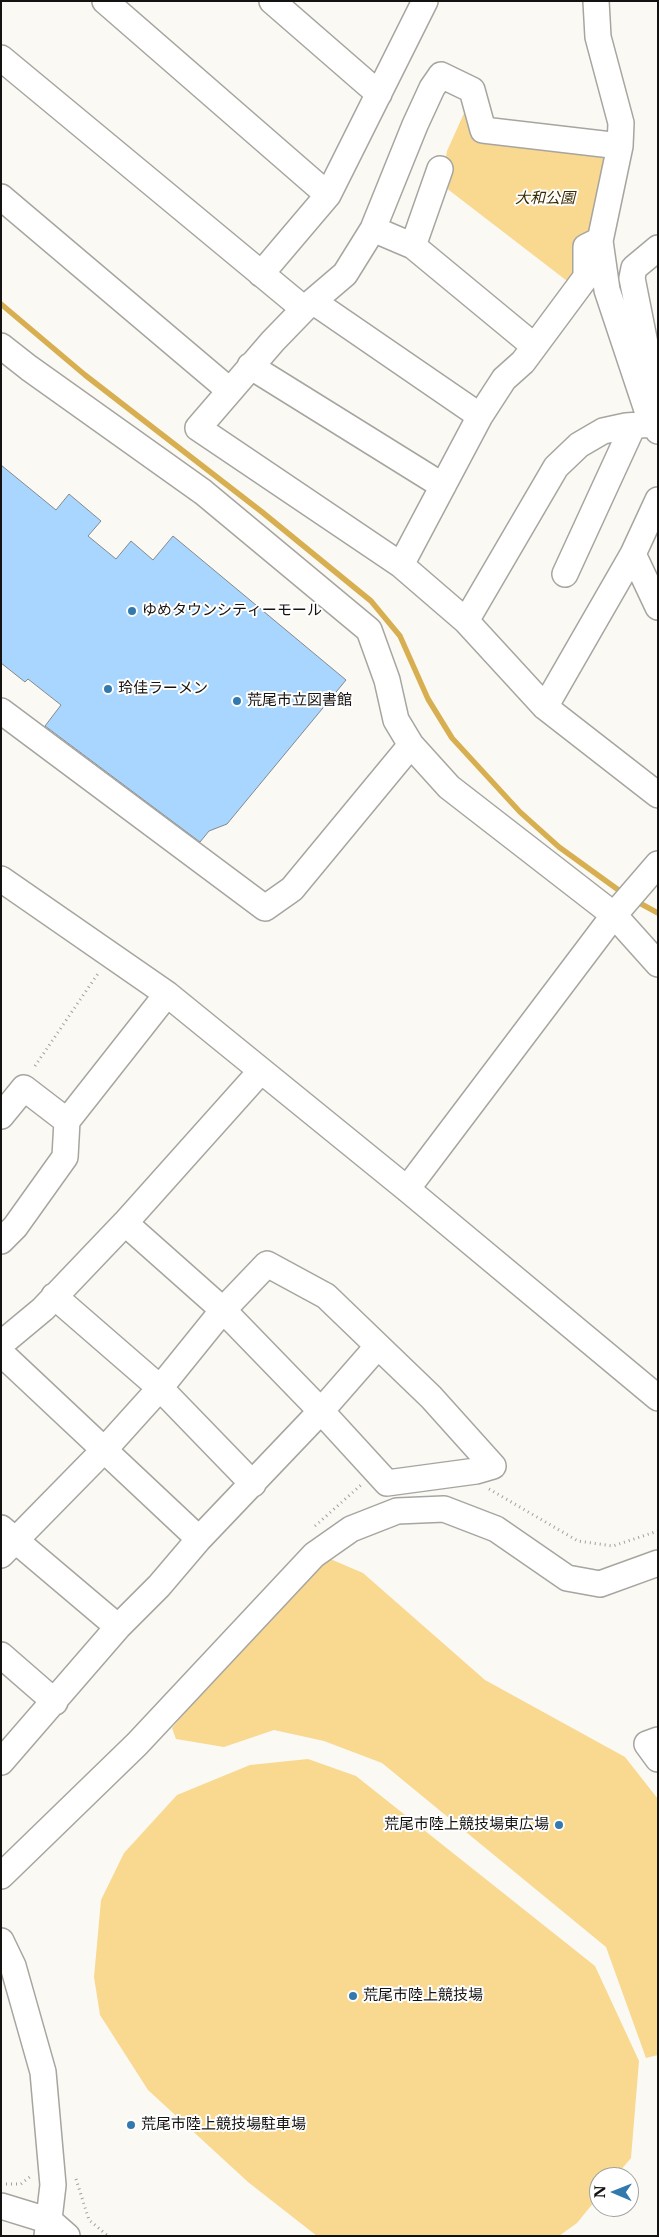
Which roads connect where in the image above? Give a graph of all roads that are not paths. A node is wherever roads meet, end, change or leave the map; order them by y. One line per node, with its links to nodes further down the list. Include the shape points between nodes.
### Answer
1 (105, 1): 9 (street)
2 (272, 1): 6 (street)
3 (425, 1): 6 (street)
4 (596, 1): 7 (street, via 598,37 620,123)
5 (1, 58): 15 (street)
6 (379, 94): 9 (street)
7 (620, 146): 11 (street, via 483,130 472,90 441,75 415,125); 12 (street)
8 (440, 169): 13 (street)
9 (328, 195): 15 (street)
10 (1, 197): 20 (street)
11 (374, 229): 13 (street); 16 (street, via 345,274)
12 (600, 241): 18 (street, via 586,247 586,277); 22 (street, via 607,290)
13 (413, 246): 18 (street)
14 (658, 248): 22 (street, via 634,268 632,278 650,369)
15 (261, 274): 16 (street)
16 (309, 306): 19 (street); 21 (street)
17 (1, 346): 32 (street, via 203,492 369,630 387,680 396,720)
18 (534, 346): 21 (street, via 523,362 504,379)
19 (250, 366): 20 (street); 23 (street)
20 (230, 390): 26 (street, via 198,428)
21 (480, 416): 23 (street)
22 (648, 423): 27 (street); 29 (street, via 603,431 579,445 556,467)
23 (443, 486): 26 (street)
24 (658, 500): 25 (street)
25 (633, 554): 28 (street); 30 (street)
26 (401, 565): 29 (street)
27 (565, 574)
28 (658, 607)
29 (466, 621): 30 (street)
30 (545, 707): 33 (street)
31 (1, 710): 32 (street, via 265,908 292,889)
32 (411, 745): 36 (street, via 449,787)
33 (658, 795)
34 (658, 864): 36 (street)
35 (1, 878): 38 (street)
36 (617, 912): 37 (street); 42 (street)
37 (658, 964)
38 (167, 994): 39 (street); 41 (street)
39 (260, 1072): 42 (street); 43 (street)
40 (1, 1116): 41 (street, via 24,1088)
41 (68, 1121): 44 (street, via 65,1157 15,1227)
42 (407, 1189): 51 (street)
43 (124, 1223): 45 (street); 46 (street)
44 (1, 1241)
45 (54, 1296): 47 (street); 50 (street)
46 (224, 1310): 48 (street, via 267,1264 326,1296); 50 (street); 52 (street)
47 (1, 1344)
48 (377, 1347): 52 (street); 52 (street, via 431,1396 493,1466 387,1483)
49 (1, 1354): 53 (street)
50 (160, 1388): 53 (street); 54 (street)
51 (658, 1398)
52 (321, 1411): 54 (street)
53 (105, 1449): 55 (street); 56 (street)
54 (253, 1484): 55 (street)
55 (199, 1539): 58 (street)
56 (6, 1541): 58 (street)
57 (658, 1564): 64 (street, via 600,1584 567,1578 496,1529 444,1508 396,1511 351,1529 314,1555 137,1744)
58 (118, 1627): 60 (street)
59 (1, 1654): 60 (street)
60 (55, 1702): 63 (street)
61 (658, 1740): 62 (street, via 647,1744)
62 (658, 1759)
63 (1, 1762)
64 (1, 1876)
65 (1, 1941): 67 (street, via 14,1966 42,2072)
66 (1, 2206): 67 (street)
67 (55, 2231)

